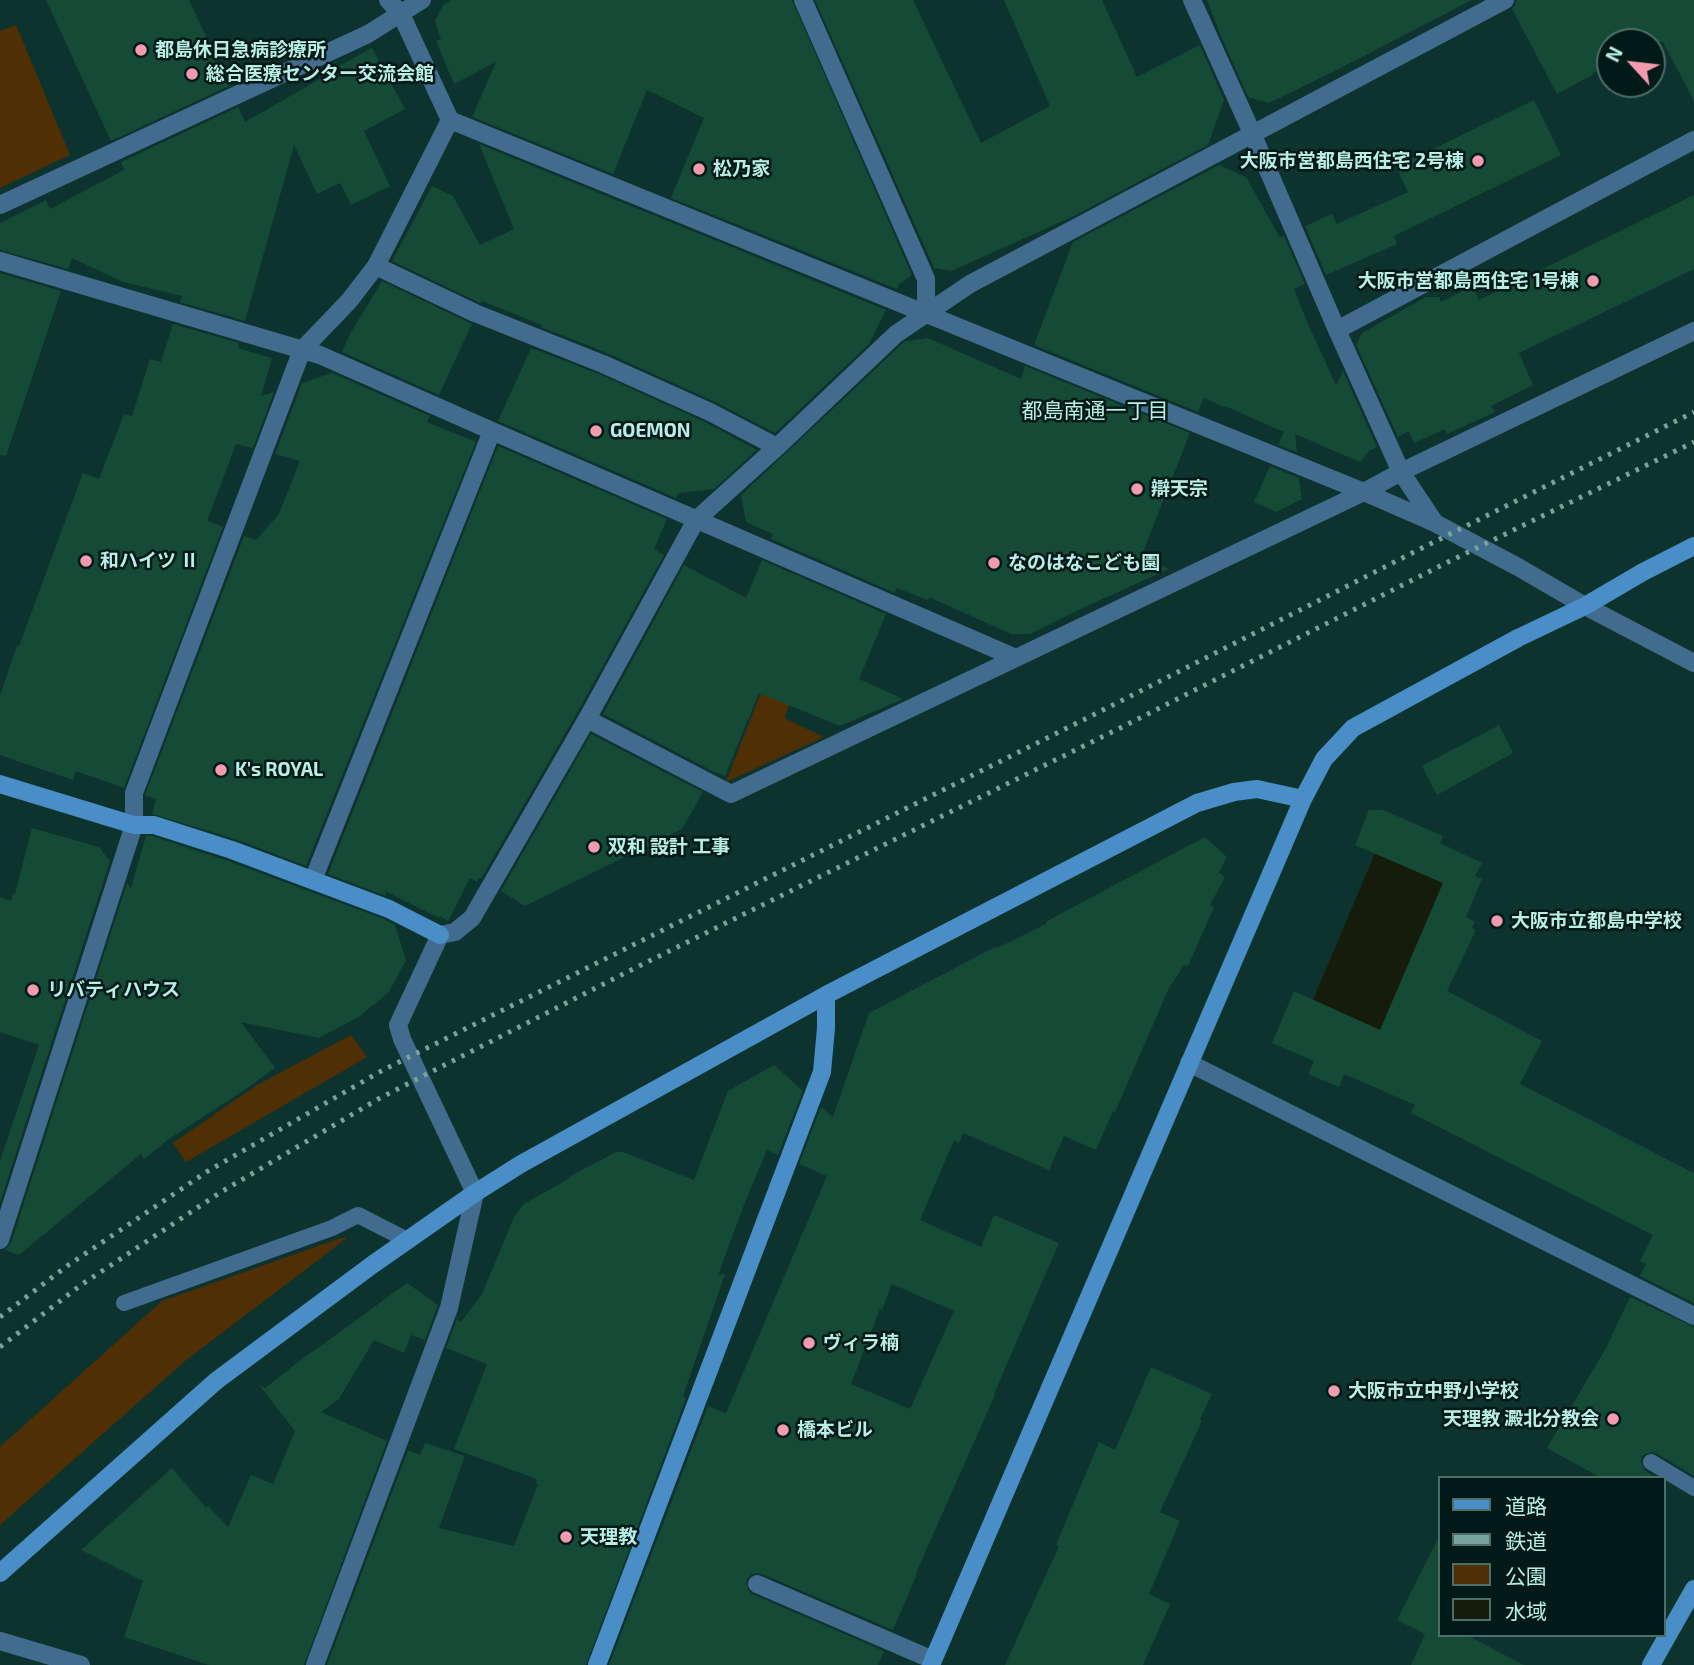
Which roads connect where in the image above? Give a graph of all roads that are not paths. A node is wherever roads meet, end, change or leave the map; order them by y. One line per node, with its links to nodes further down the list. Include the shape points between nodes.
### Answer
1 (388, 0): 6 (street)
2 (422, 0): 6 (street)
3 (803, 0): 13 (street, via 926,279)
4 (1192, 0): 8 (street)
5 (1505, 0): 8 (street)
6 (401, 14): 7 (street); 10 (street, via 368,34)
7 (450, 120): 12 (street); 13 (street)
8 (1252, 133): 13 (street, via 970,284); 14 (street)
9 (1694, 140): 14 (street)
10 (0, 205)
11 (0, 261): 16 (street)
12 (376, 266): 16 (street); 18 (street, via 710,412)
13 (926, 313): 18 (street, via 896,334); 20 (street)
14 (1337, 330): 19 (street)
15 (1694, 331): 19 (street)
16 (302, 350): 17 (street); 30 (street, via 134,793)
17 (492, 431): 21 (street); 31 (street)
18 (777, 447): 21 (street)
19 (1401, 472): 20 (street); 22 (street)
20 (1364, 492): 22 (street); 25 (street)
21 (695, 520): 25 (street); 27 (street)
22 (1435, 523): 24 (street)
23 (1694, 546): 24 (street)
24 (1585, 606): 26 (street); 29 (street, via 1353,728 1324,759)
25 (1016, 658): 27 (street, via 731,794)
26 (1694, 663)
27 (587, 719): 32 (street, via 472,918 455,932)
28 (0, 784): 30 (street)
29 (1303, 799): 33 (street, via 1257,789 1197,803); 34 (street)
30 (134, 825): 31 (street, via 153,825); 36 (street)
31 (313, 880): 32 (street, via 389,909)
32 (440, 935): 35 (street, via 398,1025)
33 (826, 995): 35 (street); 49 (street, via 822,1072)
34 (1189, 1063): 39 (street); 46 (street)
35 (475, 1193): 37 (street); 48 (street, via 449,1308)
36 (0, 1240)
37 (407, 1241): 38 (lane, via 358,1214 332,1228); 42 (street, via 216,1381)
38 (124, 1303)
39 (1694, 1316)
40 (1651, 1462): 41 (lane)
41 (1694, 1488)
42 (0, 1573)
43 (757, 1584): 46 (street)
44 (1694, 1589): 50 (street)
45 (0, 1641): 47 (street)
46 (932, 1662)
47 (81, 1665)
48 (316, 1665)
49 (597, 1665)
50 (1651, 1665)

